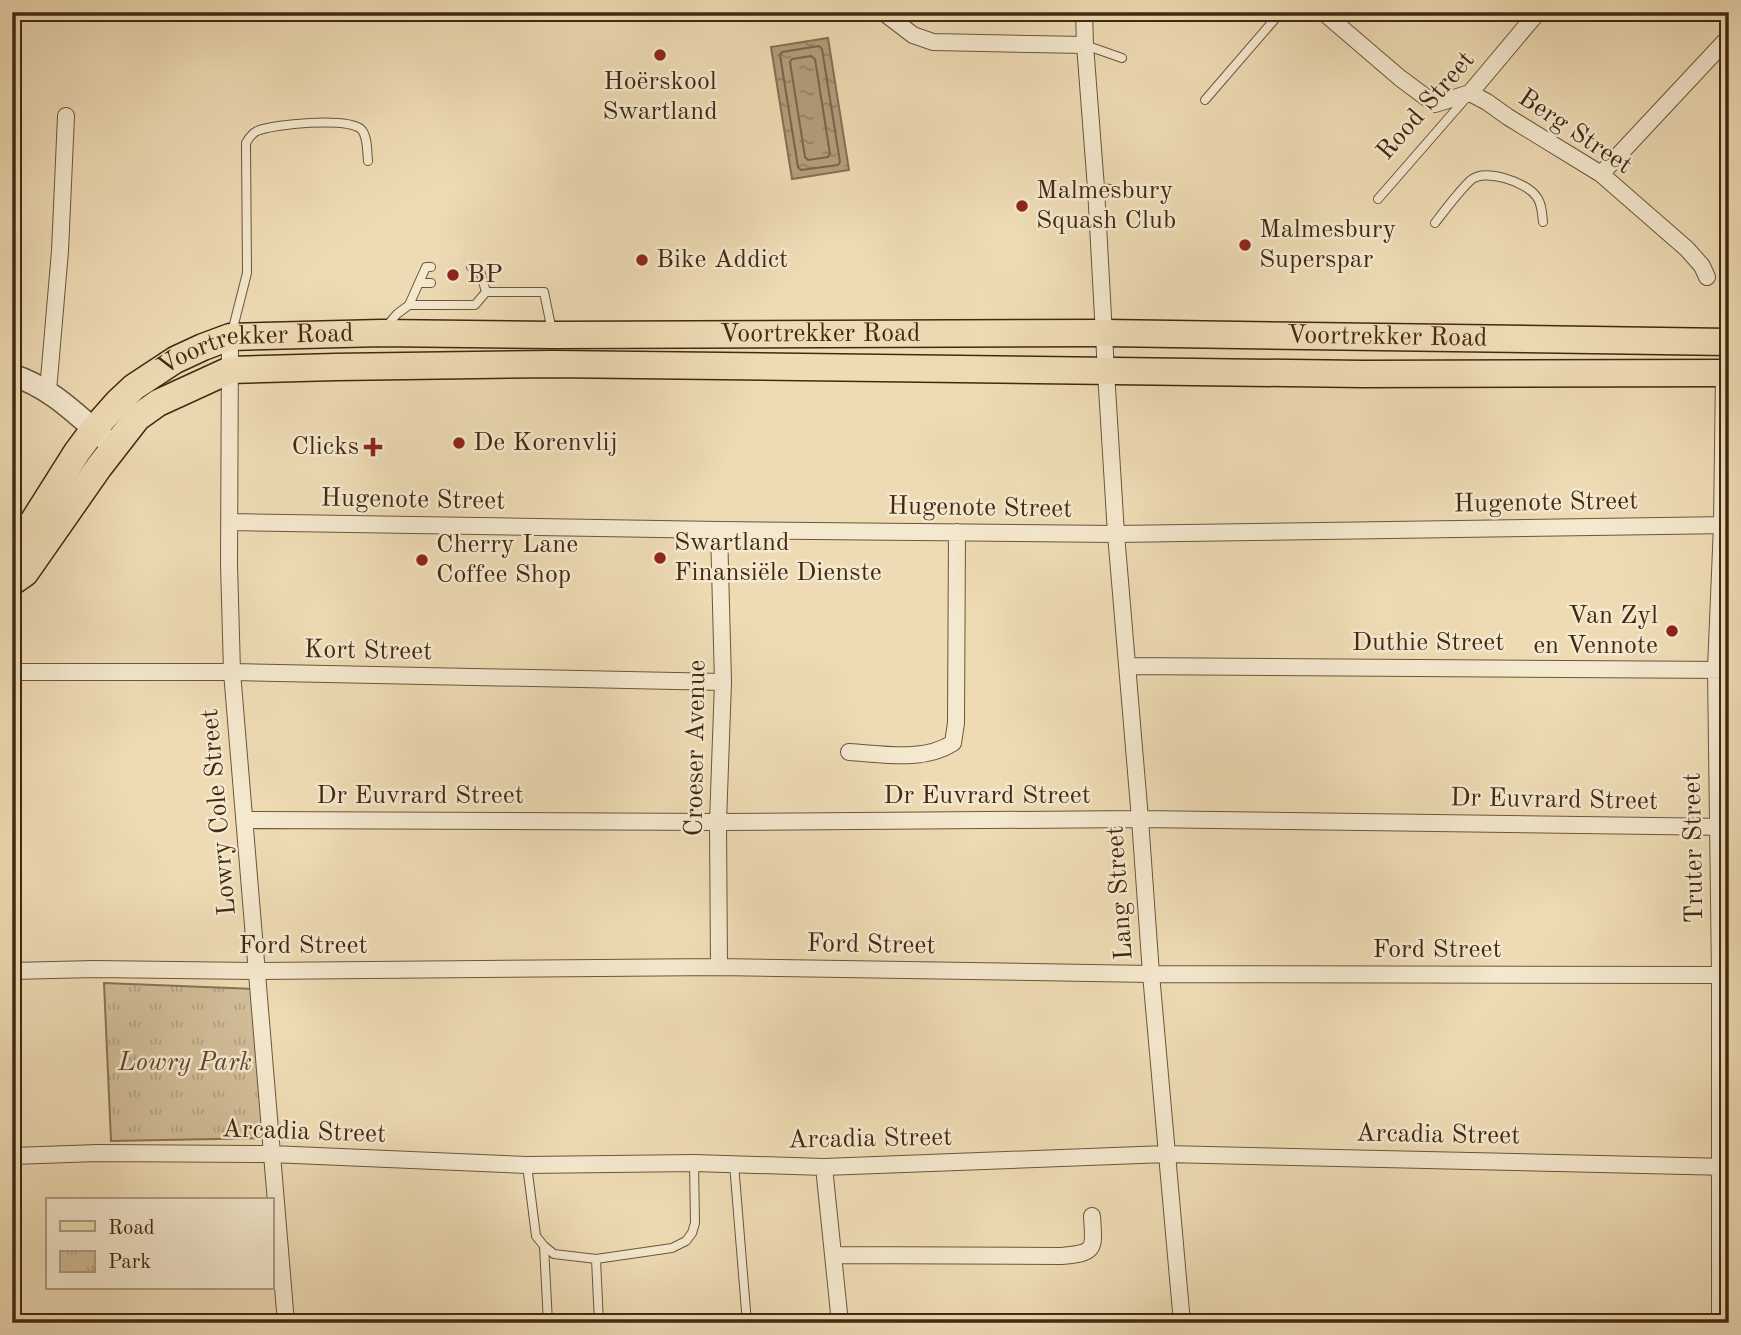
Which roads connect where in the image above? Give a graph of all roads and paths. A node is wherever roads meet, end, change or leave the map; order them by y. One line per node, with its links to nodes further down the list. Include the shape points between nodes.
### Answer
1 (883, 12): 7 (street, via 913,35 933,42)
2 (1084, 12): 7 (street, Lang Street)
3 (1281, 12): 10 (lane)
4 (1323, 12): 9 (street, via 1434,104)
5 (1538, 12): 9 (street, Rood Street)
6 (1729, 37): 13 (street)
7 (1085, 45): 8 (lane); 14 (street, Lang Street)
8 (1122, 58)
9 (1470, 93): 13 (street, Berg Street); 16 (lane, Rood Street)
10 (1205, 100)
11 (66, 117): 36 (street)
12 (368, 161): 29 (lane, via 365,137 352,125 276,125 250,135 246,143 247,272)
13 (1601, 174): 21 (street, Berg Street, via 1687,249)
14 (1096, 188): 15 (lane); 28 (street, Lang Street)
15 (1140, 191)
16 (1378, 199)
17 (1544, 222): 18 (lane, via 1535,193 1502,176 1480,175)
18 (1435, 223)
19 (431, 267): 22 (lane, via 426,267)
20 (471, 267): 25 (lane, via 479,267)
21 (1707, 277)
22 (419, 283): 23 (lane); 26 (lane)
23 (431, 283)
24 (471, 283): 25 (lane)
25 (484, 288): 26 (lane, via 475,305); 31 (lane, via 544,292)
26 (409, 305): 27 (lane)
27 (381, 333): 29 (main road, Voortrekker Road); 31 (main road, Voortrekker Road)
28 (1105, 333): 30 (main road, Voortrekker Road); 31 (main road, Voortrekker Road); 33 (street, Lang Street)
29 (230, 337): 32 (street, Lowry Cole Street); 37 (main road, Voortrekker Road, via 175,360 134,387)
30 (1729, 342)
31 (553, 349): 32 (main road, Voortrekker Road, via 336,367); 33 (main road, Voortrekker Road)
32 (230, 370): 38 (main road, Voortrekker Road, via 158,403 137,418); 39 (street, Lowry Cole Street)
33 (1105, 372): 34 (main road, Voortrekker Road); 43 (street, Lang Street)
34 (1727, 373): 40 (street, Truter Street)
35 (12, 376): 36 (street)
36 (48, 391): 37 (street)
37 (94, 429): 38 (street); 44 (main road, Voortrekker Road)
38 (114, 447): 45 (main road, Voortrekker Road, via 24,573)
39 (230, 522): 41 (street, Hugenote Street); 49 (street, Lowry Cole Street)
40 (1725, 525): 43 (street, Hugenote Street); 47 (street, Truter Street)
41 (719, 530): 42 (street, Hugenote Street); 50 (street, Croeser Avenue)
42 (957, 532): 43 (street, Hugenote Street); 51 (street, via 953,743 935,752 912,755)
43 (1116, 534): 46 (street, Lang Street)
44 (12, 558)
45 (12, 582)
46 (1127, 666): 47 (street, Duthie Street); 52 (street, Lang Street)
47 (1723, 670): 55 (street, Truter Street)
48 (12, 672): 49 (street, Kort Street)
49 (232, 672): 50 (street, Kort Street); 53 (street, Lowry Cole Street)
50 (723, 682): 54 (street, Croeser Avenue)
51 (849, 752)
52 (1140, 819): 54 (street, Dr Euvrard Street); 55 (street, Dr Euvrard Street); 59 (street, Lang Street)
53 (245, 820): 54 (street, Dr Euvrard Street); 58 (street, Lowry Cole Street)
54 (719, 822): 56 (street, Croeser Avenue)
55 (1723, 826): 60 (street, Truter Street)
56 (719, 967): 58 (street, Ford Street); 59 (street, Ford Street)
57 (12, 971): 58 (street, Ford Street)
58 (257, 971): 61 (street, Lowry Cole Street)
59 (1150, 974): 60 (street, Ford Street); 62 (street, Lang Street)
60 (1725, 975): 68 (street, Truter Street)
61 (271, 1154): 63 (street, Arcadia Street); 66 (street, Arcadia Street); 73 (street, Lowry Cole Street)
62 (1166, 1154): 67 (street, Arcadia Street); 68 (street, Arcadia Street); 78 (street, Lang Street)
63 (12, 1156)
64 (694, 1163): 65 (street, Arcadia Street); 66 (street, Arcadia Street); 72 (lane, via 695,1223 686,1241 672,1248)
65 (734, 1164): 67 (street, Arcadia Street); 76 (lane)
66 (527, 1165): 70 (lane, via 536,1236)
67 (824, 1167): 71 (street)
68 (1724, 1167): 79 (street, Truter Street)
69 (1092, 1216): 71 (street, via 1093,1243 1080,1255)
70 (544, 1246): 72 (lane, via 554,1254); 74 (lane)
71 (834, 1255): 77 (street)
72 (596, 1259): 75 (lane)
73 (286, 1323)
74 (548, 1323)
75 (599, 1323)
76 (747, 1323)
77 (840, 1323)
78 (1182, 1323)
79 (1720, 1323)

